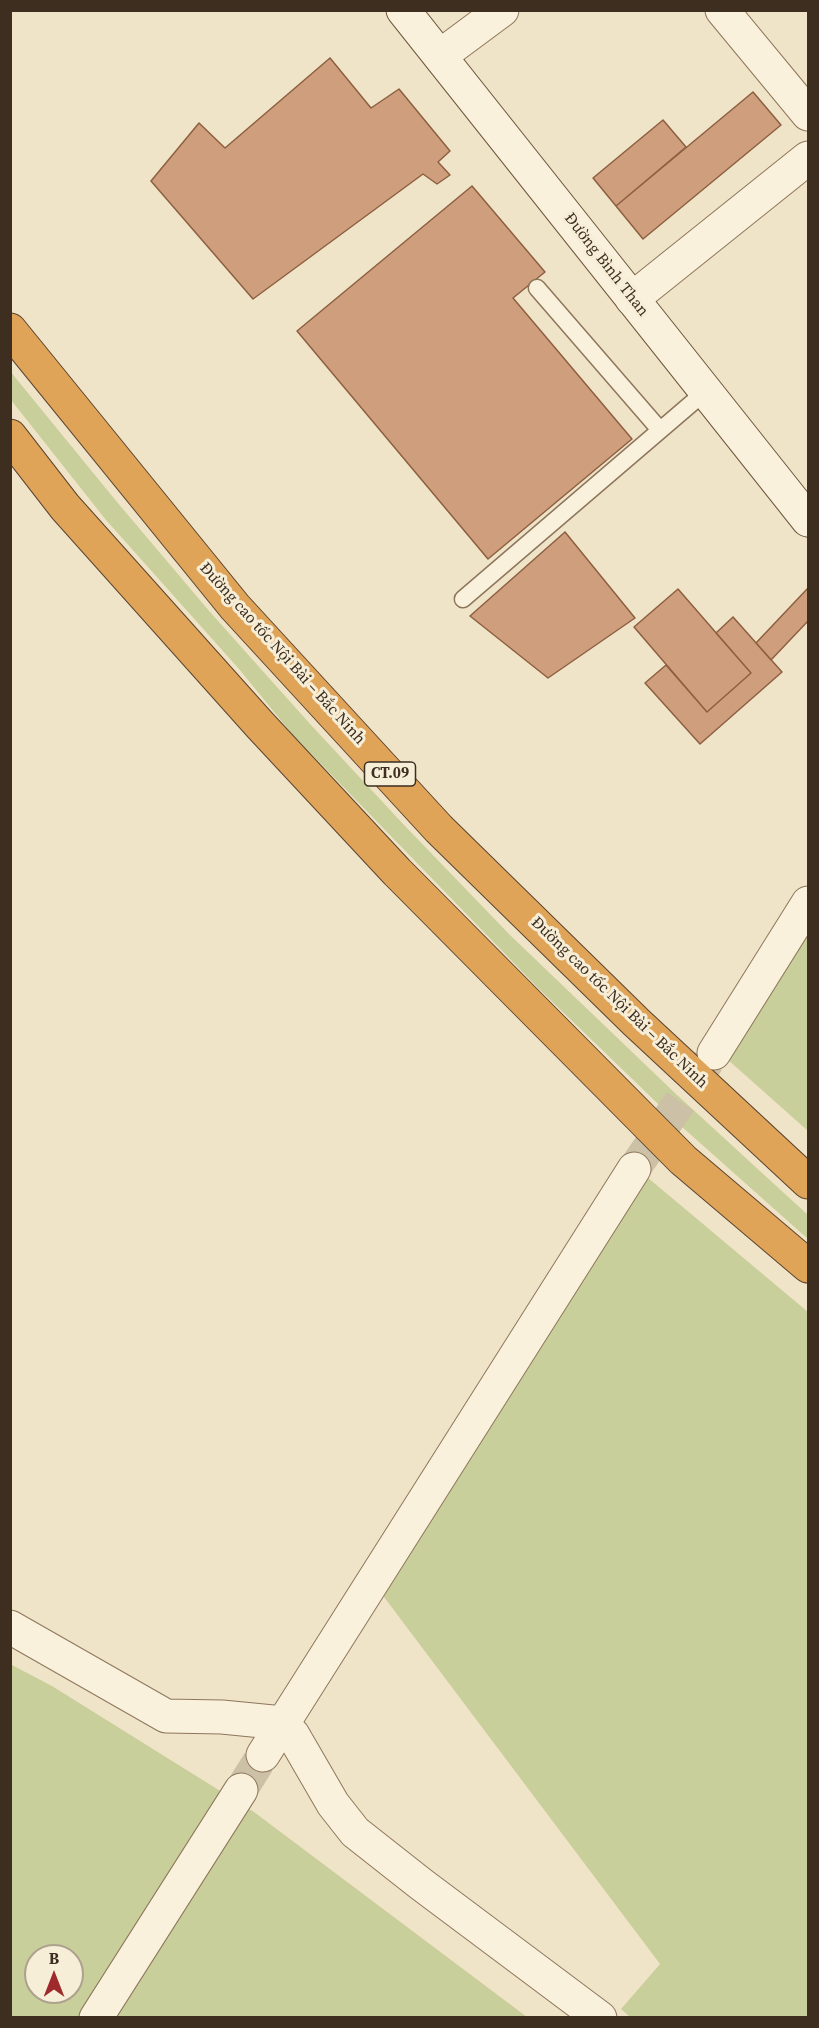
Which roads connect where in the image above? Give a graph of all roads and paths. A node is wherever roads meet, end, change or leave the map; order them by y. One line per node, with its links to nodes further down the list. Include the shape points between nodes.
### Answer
1 (403, 10): 4 (street, Đường Bình Than)
2 (502, 10): 4 (street)
3 (722, 10): 5 (street)
4 (440, 56): 8 (street, Đường Bình Than)
5 (808, 114)
6 (808, 158): 8 (street)
7 (537, 288): 11 (lane)
8 (632, 299): 10 (street, Đường Bình Than)
9 (10, 330): 18 (highway, Đường cao tốc Nội Bài – Bắc Ninh / CT.09, via 235,607 440,829 636,1022)
10 (705, 391): 11 (lane); 13 (street, Đường Bình Than)
11 (660, 430): 14 (lane)
12 (10, 436): 19 (highway, via 65,507 397,872 683,1160)
13 (808, 520)
14 (463, 599)
15 (808, 903): 16 (street)
16 (714, 1053)
17 (634, 1169): 21 (street)
18 (808, 1182)
19 (808, 1266)
20 (10, 1627): 21 (street, via 166,1716)
21 (283, 1723): 22 (street); 25 (street, via 355,1832)
22 (263, 1755)
23 (241, 1790): 24 (street)
24 (96, 2018)
25 (600, 2018)

